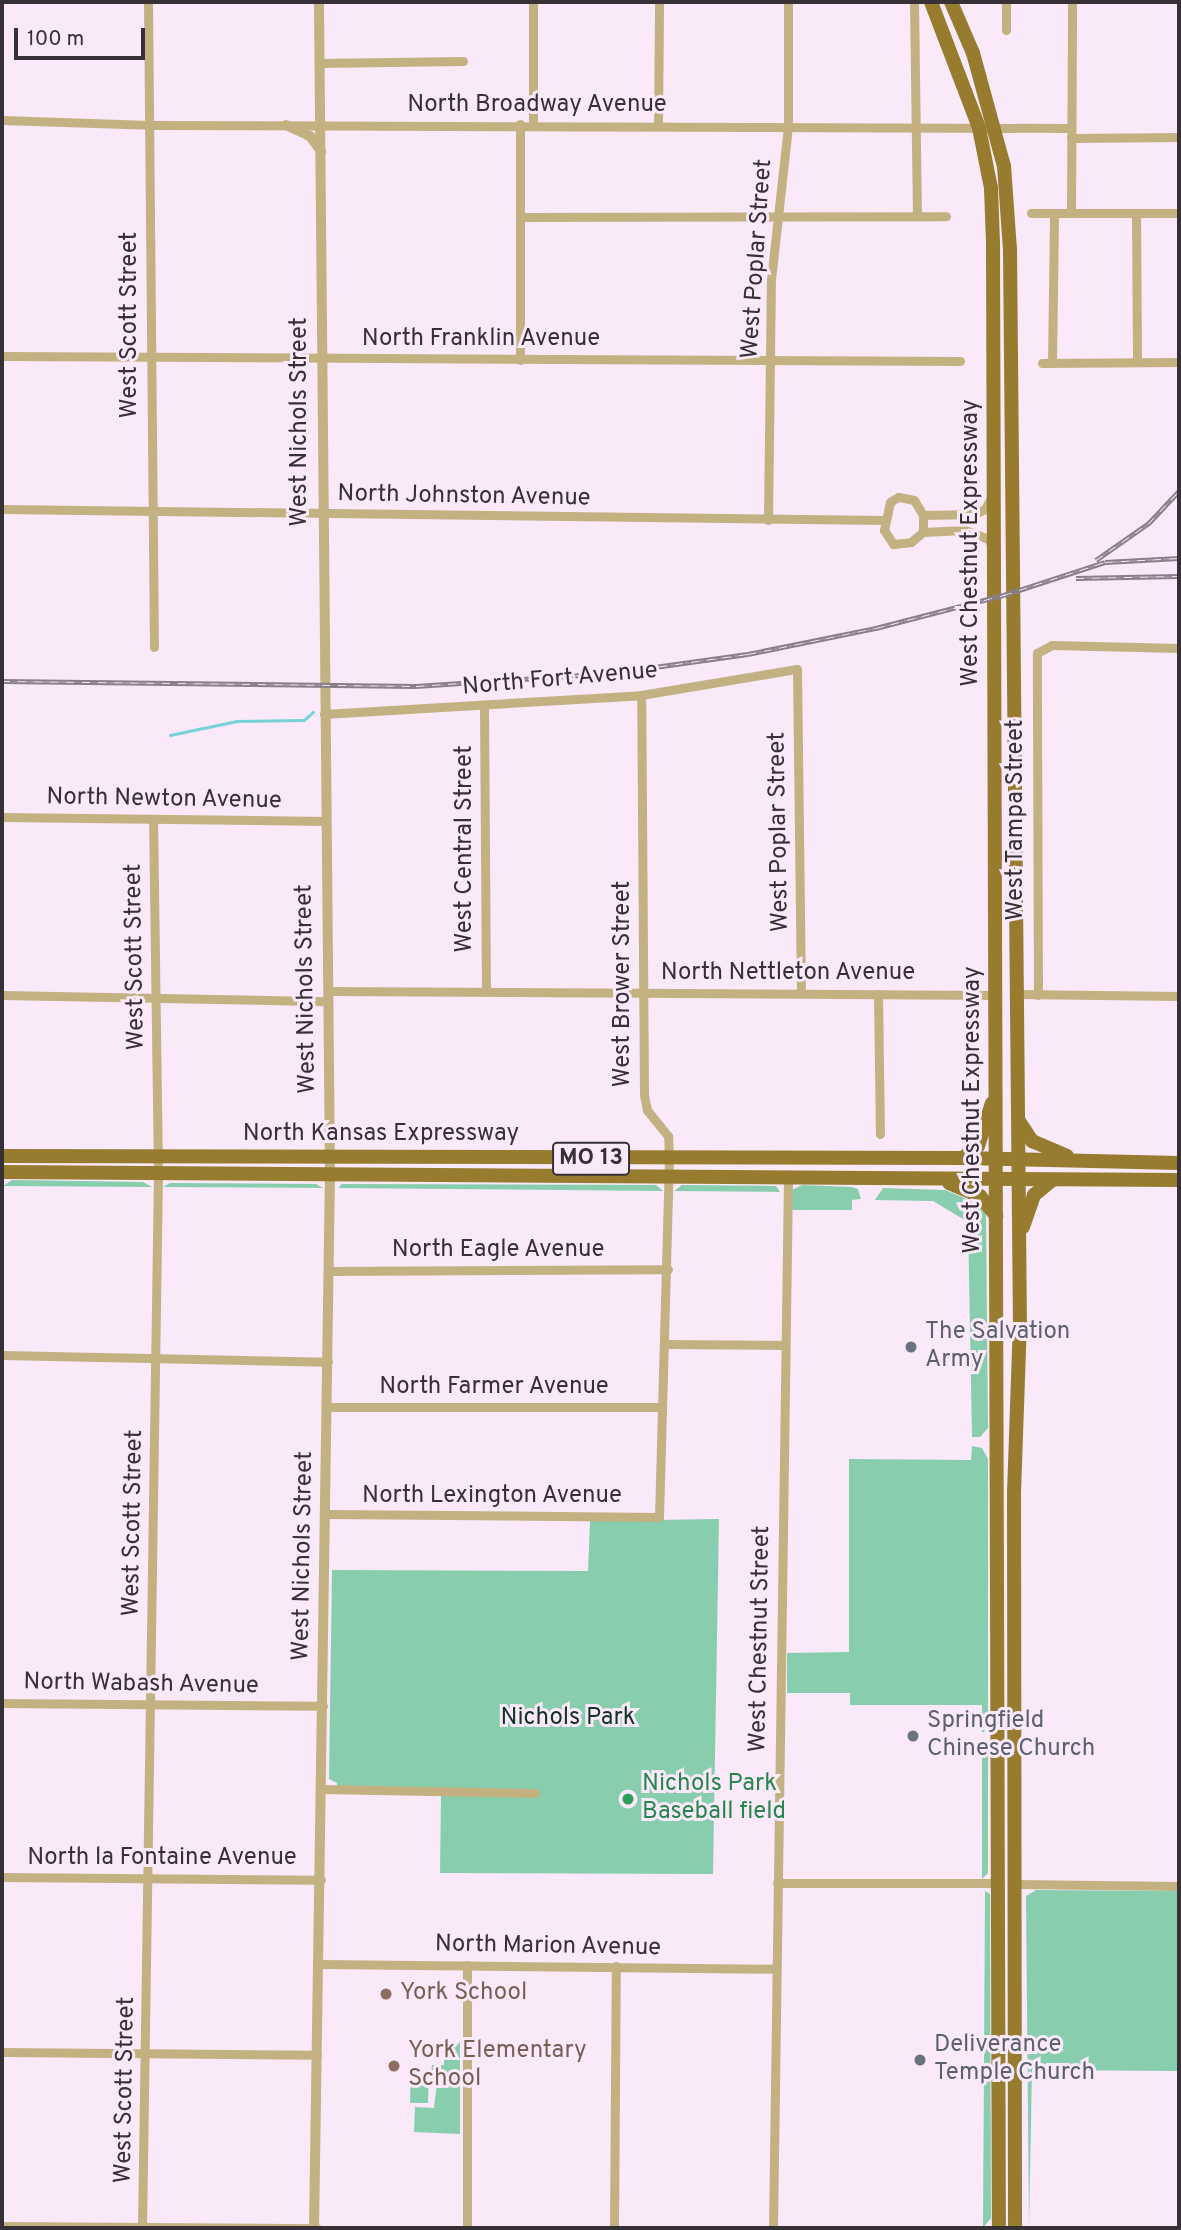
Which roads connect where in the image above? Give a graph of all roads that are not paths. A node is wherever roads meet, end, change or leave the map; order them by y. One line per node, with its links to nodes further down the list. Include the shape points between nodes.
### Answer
1 (148, 2): 16 (street, West Scott Street)
2 (320, 2): 13 (street, West Nichols Street)
3 (533, 2): 19 (street)
4 (659, 2): 20 (street)
5 (788, 2): 21 (street, West Poplar Street)
6 (914, 2): 22 (street)
7 (931, 2): 23 (main road, West Chestnut Expressway)
8 (951, 2): 24 (main road, West Chestnut Expressway, via 973,53)
9 (1006, 2): 11 (street)
10 (1072, 2): 25 (street)
11 (1006, 30)
12 (463, 61): 13 (street)
13 (319, 63): 18 (street, West Nichols Street)
14 (2, 120): 16 (street, North Broadway Avenue)
15 (520, 124): 18 (street, North Broadway Avenue); 19 (street, North Broadway Avenue); 36 (street)
16 (149, 125): 17 (street, North Broadway Avenue); 38 (street, West Scott Street)
17 (286, 125): 18 (street, North Broadway Avenue); 27 (street, via 310,136)
18 (321, 125): 27 (street, West Nichols Street)
19 (533, 125): 20 (street, North Broadway Avenue)
20 (658, 126): 21 (street, North Broadway Avenue)
21 (788, 127): 22 (street, North Broadway Avenue); 34 (street, West Poplar Street)
22 (916, 128): 23 (street, North Broadway Avenue); 33 (street)
23 (979, 128): 24 (street, North Broadway Avenue); 47 (main road, West Chestnut Expressway, via 991,202)
24 (995, 128): 25 (street, North Broadway Avenue); 69 (main road, West Chestnut Expressway, via 1004,166 1010,249)
25 (1071, 133): 26 (street, North Broadway Avenue); 30 (street)
26 (1179, 137)
27 (321, 152): 39 (street, West Nichols Street)
28 (1031, 213): 29 (street)
29 (1054, 213): 30 (street); 46 (street)
30 (1071, 213): 31 (street)
31 (1136, 213): 32 (street); 43 (street)
32 (1179, 213)
33 (917, 214): 34 (street); 35 (street)
34 (777, 216): 36 (street); 41 (street, West Poplar Street)
35 (946, 216)
36 (520, 217): 40 (street)
37 (2, 356): 38 (street, North Franklin Avenue)
38 (150, 357): 39 (street, North Franklin Avenue); 49 (street, West Scott Street)
39 (323, 358): 40 (street, North Franklin Avenue); 50 (street, West Nichols Street)
40 (520, 360): 41 (street, North Franklin Avenue)
41 (769, 361): 42 (street, North Franklin Avenue); 52 (street, West Poplar Street)
42 (960, 361)
43 (1136, 362): 44 (street); 46 (street)
44 (1179, 362)
45 (1042, 363): 46 (street)
46 (1052, 363)
47 (995, 490): 51 (street, via 985,509 975,514); 55 (main road, West Chestnut Expressway)
48 (2, 509): 49 (street, North Johnston Avenue)
49 (151, 513): 50 (street, North Johnston Avenue); 56 (street, West Scott Street)
50 (322, 514): 52 (street, North Johnston Avenue); 61 (street, West Nichols Street)
51 (923, 515): 53 (street, via 915,500 898,498 885,510); 54 (street)
52 (768, 520): 53 (street, North Johnston Avenue)
53 (884, 520): 54 (street, via 887,540 893,544 911,542)
54 (923, 532): 55 (street, via 975,532)
55 (995, 550): 71 (main road, West Chestnut Expressway)
56 (154, 647)
57 (1179, 648): 72 (street, West Tampa Street, via 1042,648 1035,660)
58 (797, 669): 59 (street, North Fort Avenue); 67 (street, West Poplar Street)
59 (640, 695): 60 (street, North Fort Avenue); 66 (street, West Brower Street)
60 (484, 707): 61 (street, North Fort Avenue); 65 (street, West Central Street)
61 (324, 714): 64 (street, West Nichols Street)
62 (2, 817): 63 (street, North Newton Avenue)
63 (153, 819): 64 (street, North Newton Avenue); 73 (street, West Scott Street)
64 (326, 821): 74 (street, West Nichols Street)
65 (486, 992): 66 (street, North Nettleton Avenue); 74 (street, North Nettleton Avenue)
66 (644, 992): 67 (street, North Nettleton Avenue); 84 (street, West Brower Street, via 644,1100 666,1132)
67 (801, 993): 68 (street, North Nettleton Avenue)
68 (878, 994): 71 (street, North Nettleton Avenue); 78 (street)
69 (1018, 994): 72 (street); 77 (main road, West Chestnut Expressway)
70 (2, 995): 73 (street, North Nettleton Avenue)
71 (996, 995): 76 (main road, West Chestnut Expressway)
72 (1038, 995): 75 (street)
73 (155, 996): 74 (street, North Nettleton Avenue); 80 (street, West Scott Street)
74 (328, 996): 81 (street, West Nichols Street)
75 (1179, 996)
76 (997, 1085): 82 (main road, via 982,1137); 83 (main road, West Chestnut Expressway)
77 (1018, 1111): 85 (main road, West Chestnut Expressway); 86 (main road, via 1023,1133 1032,1141)
78 (880, 1134)
79 (2, 1156): 80 (main road, North Kansas Expressway / MO 13)
80 (158, 1157): 81 (main road, North Kansas Expressway / MO 13); 89 (street, West Scott Street)
81 (330, 1157): 84 (main road, North Kansas Expressway / MO 13); 90 (street, West Nichols Street)
82 (963, 1158): 83 (main road, North Kansas Expressway / MO 13); 84 (main road, North Kansas Expressway / MO 13)
83 (997, 1158): 85 (main road, North Kansas Expressway / MO 13); 94 (main road, West Chestnut Expressway)
84 (669, 1159): 91 (street, West Brower Street)
85 (1018, 1159): 86 (main road, North Kansas Expressway / MO 13); 95 (main road, West Chestnut Expressway)
86 (1089, 1161): 87 (main road, North Kansas Expressway / MO 13)
87 (1179, 1163)
88 (2, 1172): 89 (main road, North Kansas Expressway / MO 13)
89 (158, 1173): 90 (main road, North Kansas Expressway / MO 13); 105 (street, West Scott Street)
90 (330, 1174): 91 (main road, North Kansas Expressway / MO 13); 101 (street, West Nichols Street)
91 (669, 1175): 92 (main road, North Kansas Expressway / MO 13); 100 (street, West Brower Street)
92 (788, 1176): 93 (main road, North Kansas Expressway / MO 13); 103 (street, West Chestnut Street)
93 (931, 1178): 94 (main road, North Kansas Expressway / MO 13); 98 (main road, via 980,1196)
94 (997, 1179): 95 (main road, North Kansas Expressway / MO 13); 98 (main road, West Chestnut Expressway)
95 (1018, 1179): 97 (main road, North Kansas Expressway / MO 13); 99 (main road, West Chestnut Expressway)
96 (1179, 1180): 97 (main road, North Kansas Expressway / MO 13)
97 (1053, 1181): 99 (main road, via 1034,1195)
98 (997, 1219): 120 (main road, West Chestnut Expressway)
99 (1018, 1238): 121 (main road, West Chestnut Expressway)
100 (667, 1269): 101 (street, North Eagle Avenue); 102 (street, West Brower Street)
101 (328, 1271): 106 (street, West Nichols Street)
102 (665, 1344): 103 (street); 108 (street, West Brower Street)
103 (784, 1345): 119 (street, West Chestnut Street)
104 (2, 1355): 105 (street)
105 (156, 1359): 106 (street); 112 (street, West Scott Street)
106 (328, 1362): 107 (street, West Nichols Street)
107 (327, 1407): 108 (street, North Farmer Avenue); 109 (street, West Nichols Street)
108 (662, 1407): 110 (street, West Brower Street)
109 (326, 1514): 110 (street, North Lexington Avenue); 113 (street, West Nichols Street)
110 (659, 1517)
111 (2, 1703): 112 (street, North Wabash Avenue)
112 (151, 1704): 113 (street, North Wabash Avenue); 117 (street, West Scott Street)
113 (323, 1706): 114 (street, West Nichols Street)
114 (321, 1789): 115 (street); 118 (street, West Nichols Street)
115 (535, 1793)
116 (2, 1877): 117 (street, North la Fontaine Avenue)
117 (150, 1878): 118 (street, North la Fontaine Avenue); 128 (street, West Scott Street)
118 (321, 1880): 123 (street, West Nichols Street)
119 (777, 1882): 120 (street); 126 (street, West Chestnut Street)
120 (999, 1883): 136 (main road, West Chestnut Expressway)
121 (1015, 1884): 122 (street); 137 (main road, West Chestnut Expressway)
122 (1179, 1886)
123 (320, 1964): 124 (street, North Marion Avenue); 129 (street, West Nichols Street)
124 (467, 1965): 125 (street, North Marion Avenue); 133 (street)
125 (615, 1966): 126 (street, North Marion Avenue); 134 (street)
126 (775, 1969): 135 (street, West Chestnut Street)
127 (2, 2052): 128 (street)
128 (147, 2053): 129 (street); 131 (street, West Scott Street)
129 (317, 2055): 132 (street, West Nichols Street)
130 (2, 2226): 131 (street)
131 (142, 2227): 132 (street)
132 (315, 2228)
133 (467, 2228)
134 (614, 2228)
135 (773, 2228)
136 (999, 2228)
137 (1016, 2228)

